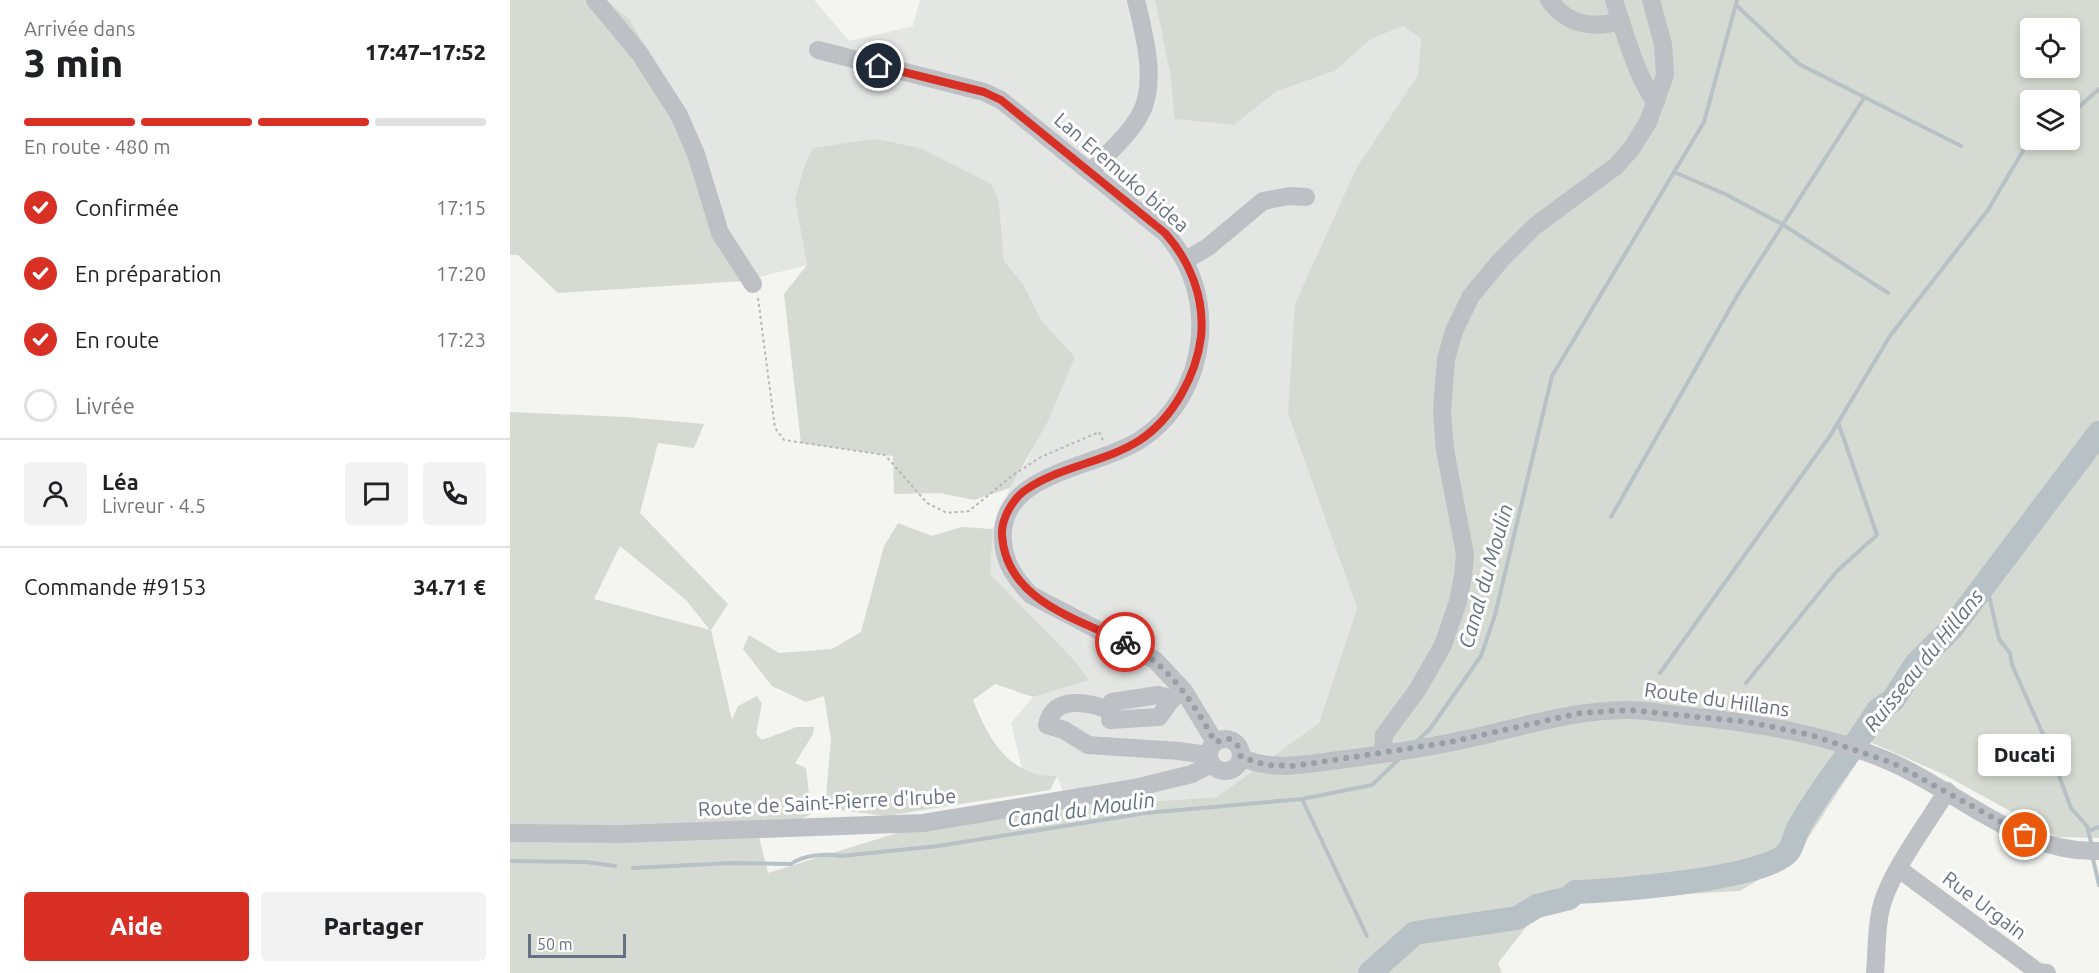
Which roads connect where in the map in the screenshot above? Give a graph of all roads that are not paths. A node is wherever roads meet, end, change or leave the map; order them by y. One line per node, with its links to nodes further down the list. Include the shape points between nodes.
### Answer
1 (595, 0): 12 (street, via 640,54 679,115 696,154 720,233)
2 (1136, 0): 9 (street, via 1146,48 1146,98 1134,124)
3 (1549, 0): 6 (street, via 1559,13 1579,24 1603,26)
4 (1614, 0): 6 (street)
5 (1651, 0): 8 (street, via 1664,44 1665,75)
6 (1621, 21): 8 (street, via 1639,73)
7 (818, 50): 9 (street, Lan Eremuko bidea, via 984,92 1021,114)
8 (1656, 102): 15 (street, via 1632,148 1616,166 1535,226 1500,261 1471,296 1454,332 1446,359 1442,411 1445,450 1466,554 1463,576 1443,645 1418,689 1384,735)
9 (1090, 171): 11 (street, Lan Eremuko bidea, via 1165,233)
10 (1306, 197): 11 (street, via 1263,201 1208,247)
11 (1186, 260): 13 (street, Lan Eremuko bidea, via 1201,314 1200,346 1185,387 1158,425 1139,441 1026,489 1008,511 1002,530 1008,565 1031,595 1148,656 1169,674)
12 (753, 284)
13 (1178, 695): 14 (street, Lan Eremuko bidea); 14 (street, via 1112,702 1111,711 1070,702 1052,712 1047,725 1088,745)
14 (1212, 754): 16 (street, Route de Saint-Pierre d'Irube, via 1225,771 1236,767); 16 (street, via 1224,739 1234,742); 18 (street, Route de Saint-Pierre d'Irube, via 1192,774 1135,788 923,823 622,834)
15 (1383, 754): 16 (street, via 1294,766 1266,765); 17 (street, Route du Hillans, via 1580,713 1629,710 1748,722 1811,735 1893,763)
16 (1241, 757)
17 (1947, 791): 19 (street, Route du Hillans, via 2038,840); 20 (street)
18 (510, 833)
19 (2094, 851)
20 (1899, 869): 21 (street, via 1880,912); 22 (street, Rue Urgain, via 2038,972)
21 (1875, 973)
22 (2047, 973)

